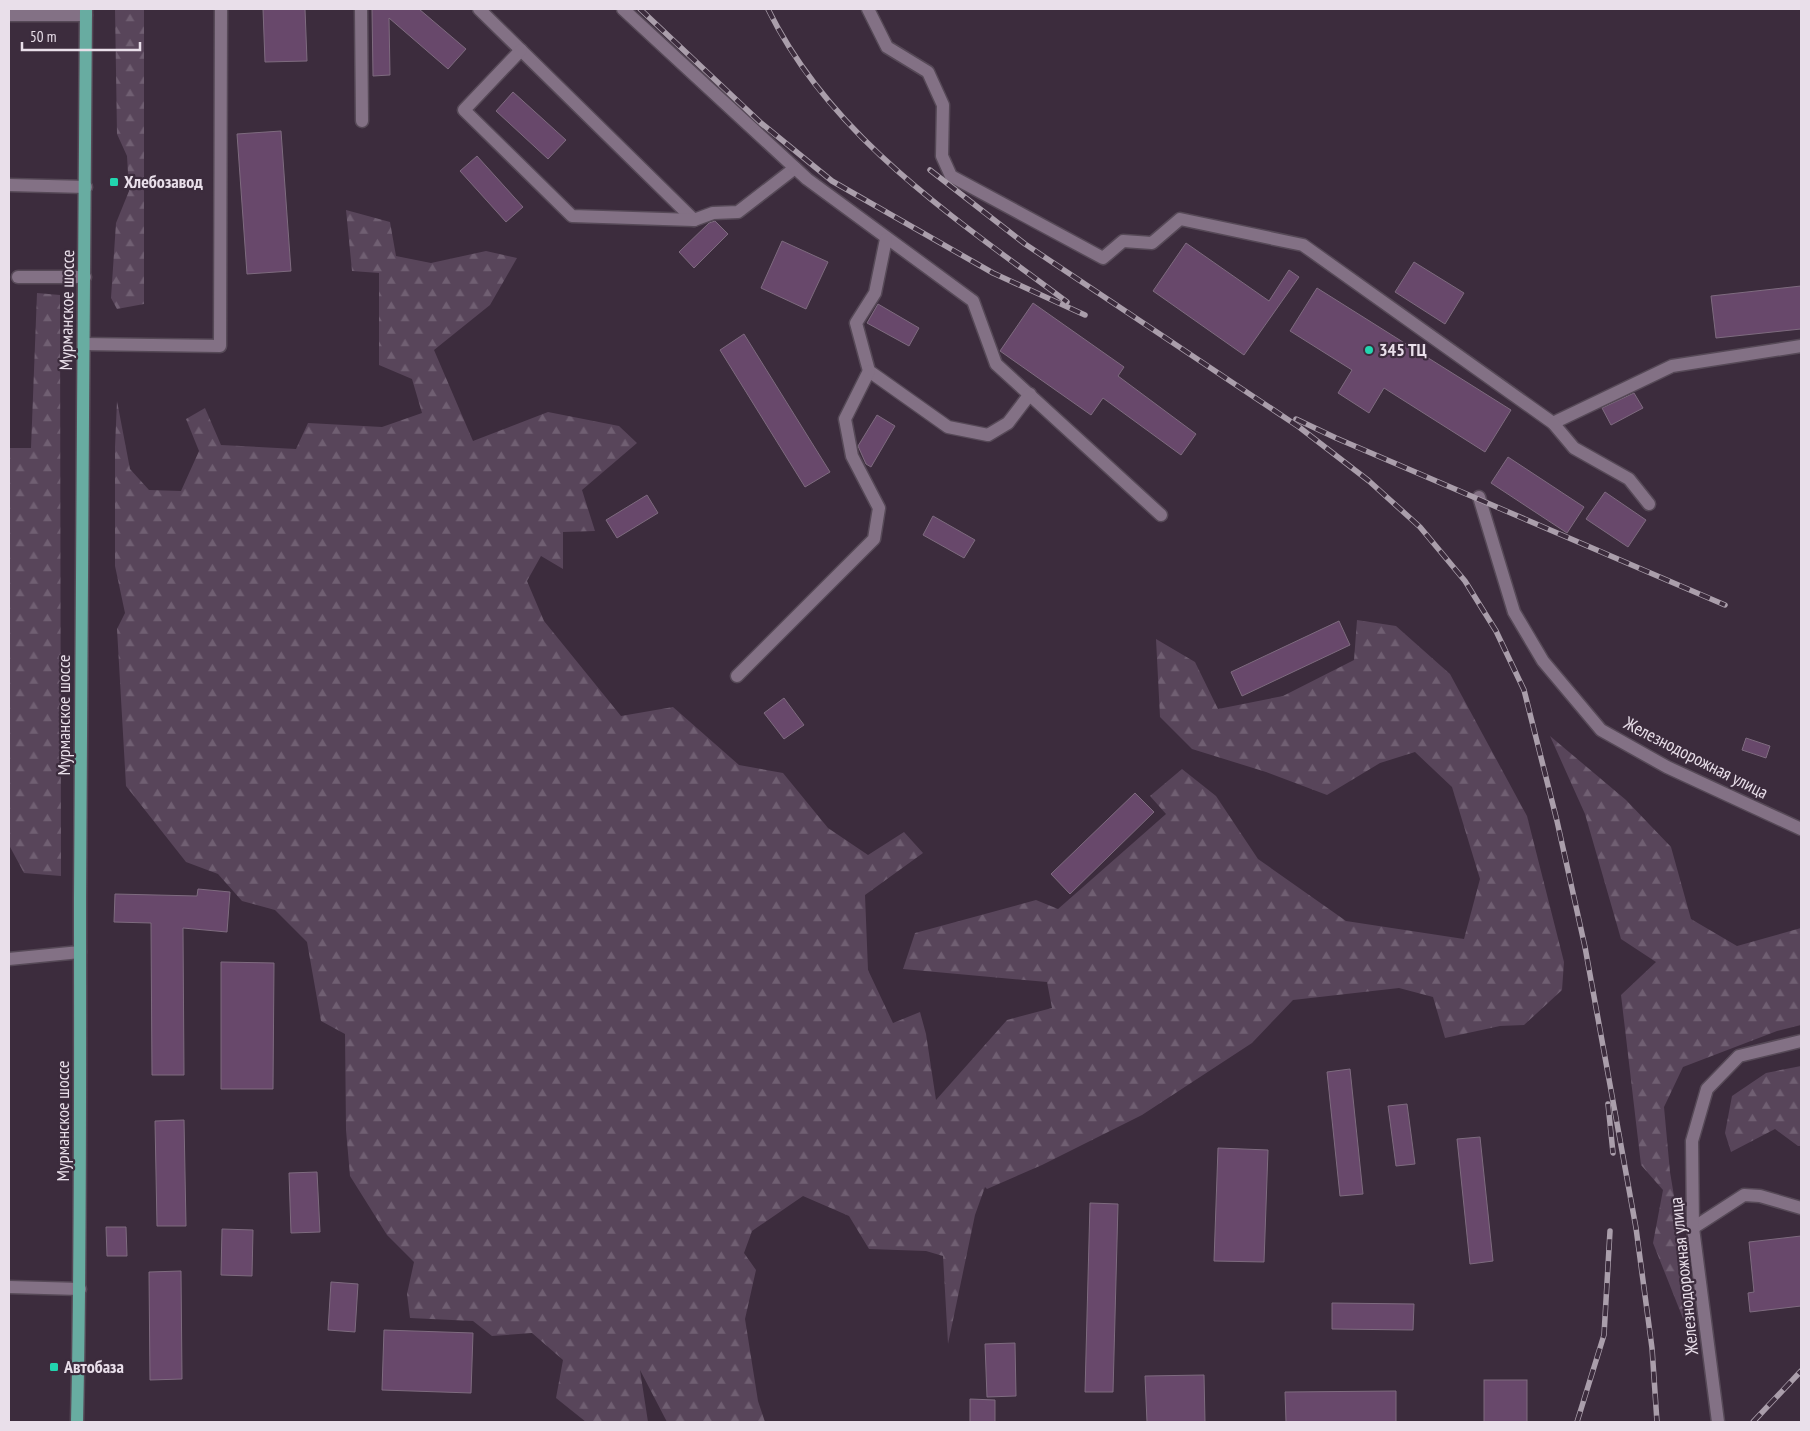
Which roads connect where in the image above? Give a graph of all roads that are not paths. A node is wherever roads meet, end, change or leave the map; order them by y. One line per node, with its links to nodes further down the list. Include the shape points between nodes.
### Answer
1 (221, 9): 17 (street, via 220,346)
2 (361, 9): 9 (street)
3 (479, 9): 8 (street)
4 (624, 9): 10 (street)
5 (868, 9): 21 (street, via 887,47 928,72 943,105 942,156 951,176 1103,258 1123,241 1152,243 1180,219 1303,246)
6 (86, 12): 7 (street); 12 (main road, Мурманское шоссе)
7 (9, 15)
8 (522, 50): 13 (street); 13 (street, via 464,110 572,216)
9 (362, 120)
10 (795, 168): 13 (street, via 738,212); 14 (street)
11 (9, 185): 12 (street)
12 (86, 187): 16 (main road, Мурманское шоссе)
13 (694, 220)
14 (886, 239): 19 (street, via 875,293 856,323); 20 (street, via 973,301 996,364)
15 (18, 277): 16 (street)
16 (85, 277): 17 (main road, Мурманское шоссе)
17 (84, 344): 27 (main road, Мурманское шоссе)
18 (1801, 346): 21 (street, via 1672,366)
19 (869, 371): 20 (street, via 948,427 988,435 1008,422); 25 (street, via 845,419 852,456 879,508 874,539)
20 (1030, 394): 24 (street)
21 (1553, 423): 23 (street, via 1574,448 1629,480)
22 (1479, 497): 26 (street, Железнодорожная улица, via 1514,612 1543,661 1601,730 1667,767)
23 (1649, 504)
24 (1161, 515)
25 (737, 676)
26 (1801, 829)
27 (80, 952): 28 (street); 33 (main road, Мурманское шоссе)
28 (9, 959)
29 (1801, 1041): 31 (street, Железнодорожная улица, via 1739,1056 1707,1089 1692,1141)
30 (1801, 1208): 31 (street, via 1744,1194)
31 (1693, 1228): 35 (street, Железнодорожная улица)
32 (9, 1287): 33 (street)
33 (80, 1288): 34 (main road, Мурманское шоссе)
34 (77, 1422)
35 (1718, 1422)

